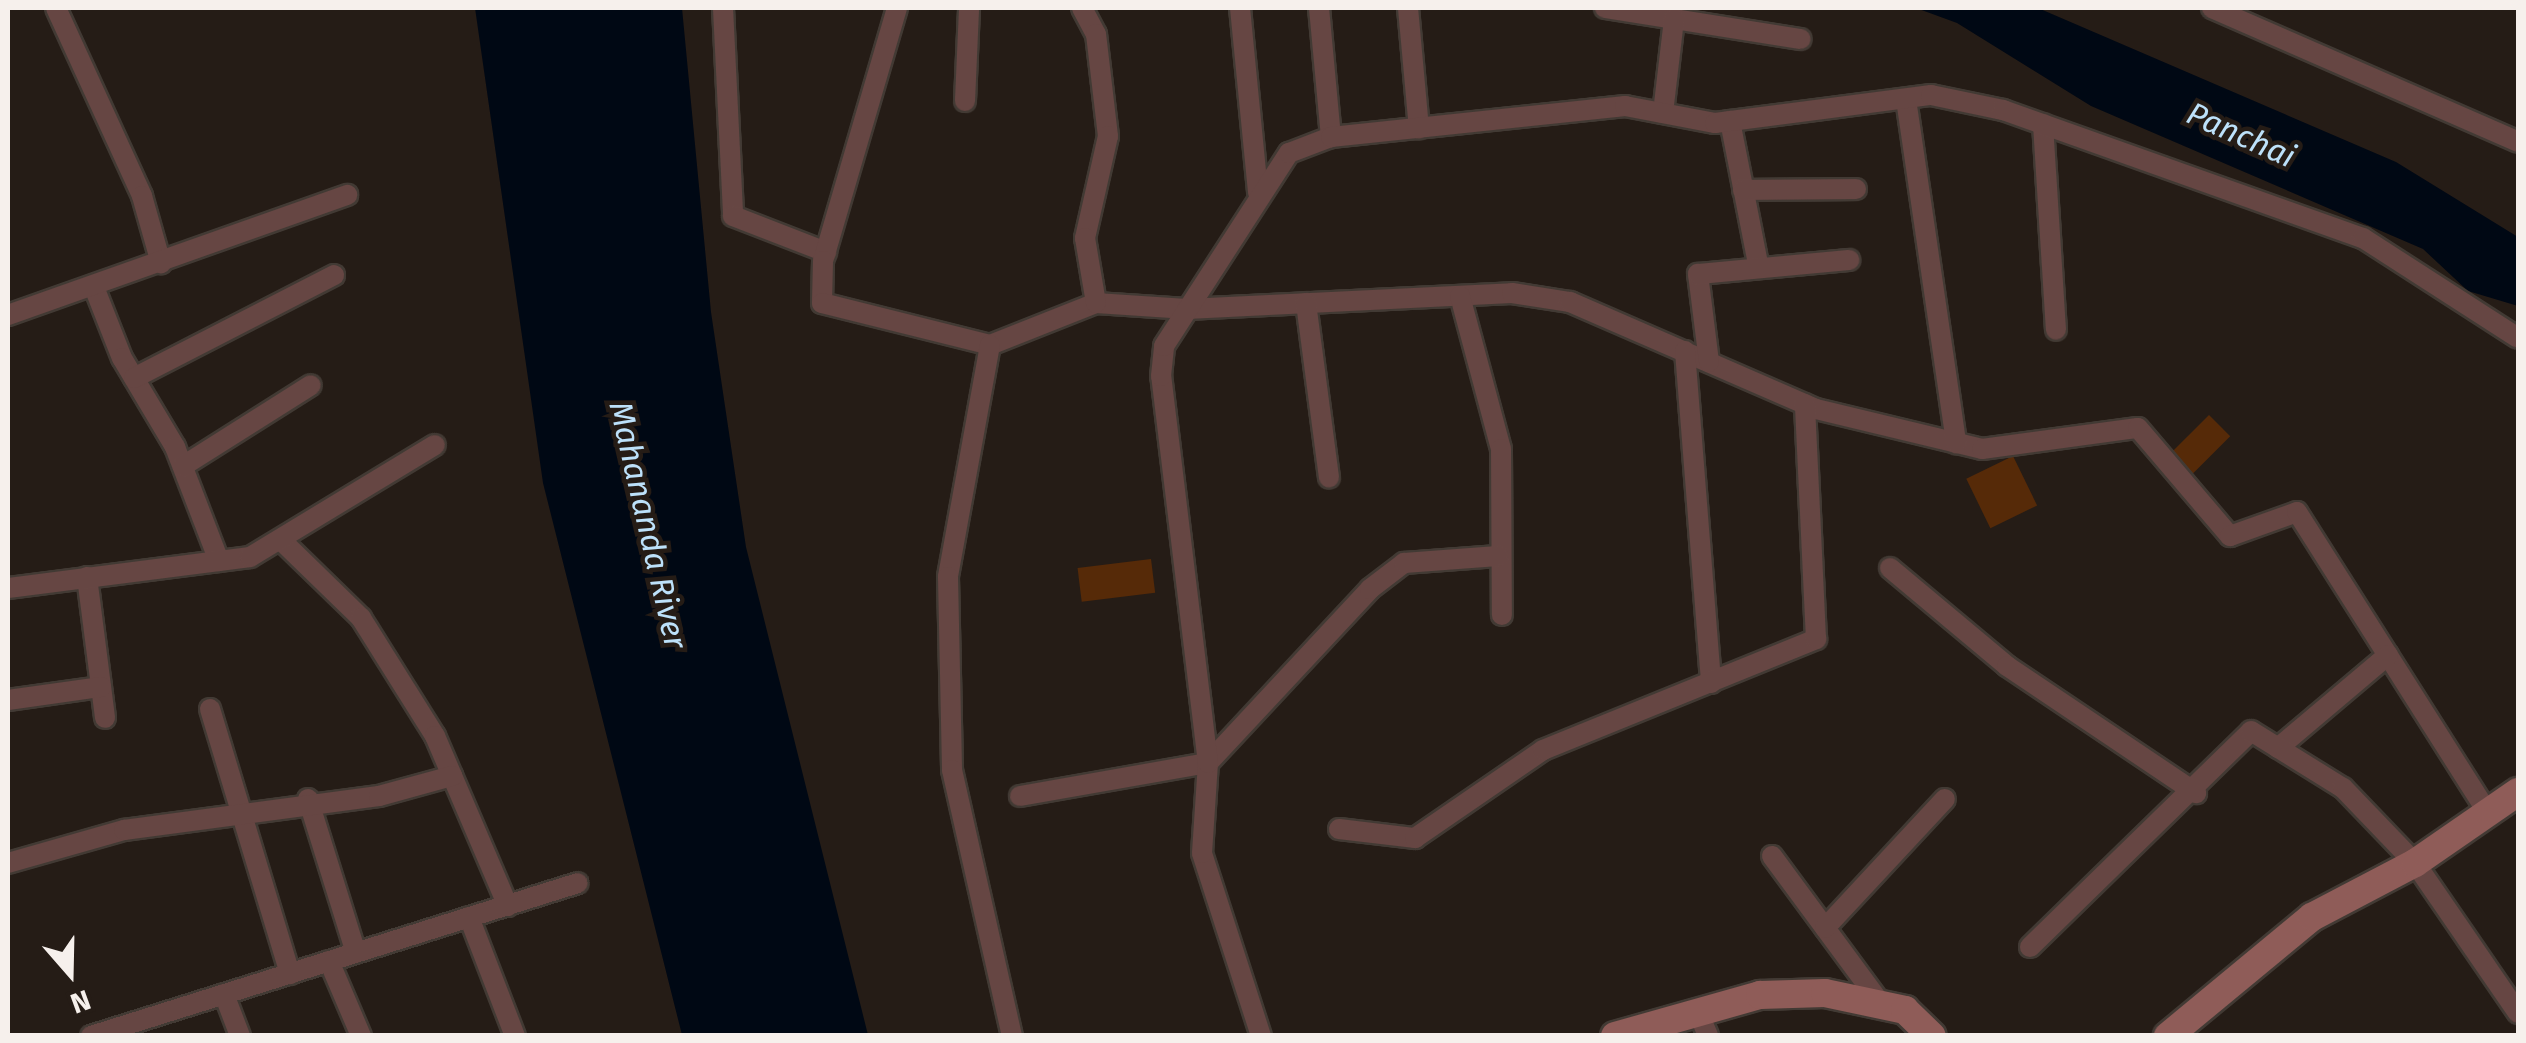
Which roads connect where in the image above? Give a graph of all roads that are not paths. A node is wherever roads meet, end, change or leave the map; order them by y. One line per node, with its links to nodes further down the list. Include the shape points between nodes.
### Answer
1 (56, 8): 27 (street, via 142,196)
2 (723, 8): 25 (street, via 734,216)
3 (897, 8): 25 (street)
4 (969, 8): 14 (street)
5 (1082, 8): 32 (street, via 1096,34 1108,136 1085,238)
6 (1240, 8): 23 (street)
7 (1319, 8): 19 (street)
8 (1408, 8): 18 (street)
9 (1605, 8): 11 (street)
10 (2212, 8): 20 (street)
11 (1674, 18): 12 (street); 15 (street)
12 (1801, 39)
13 (1906, 98): 16 (street); 17 (street, via 1931,95); 44 (street)
14 (965, 101)
15 (1663, 113): 16 (street); 18 (street, via 1625,106)
16 (1730, 120): 22 (street)
17 (2043, 124): 36 (street); 37 (street, via 2363,238)
18 (1419, 130): 19 (street)
19 (1330, 137): 23 (street, via 1289,154)
20 (2518, 142)
21 (1856, 189): 22 (street)
22 (1744, 190): 28 (street)
23 (1258, 193): 34 (street)
24 (346, 195): 27 (street)
25 (826, 252): 38 (street, via 822,303)
26 (1849, 260): 28 (street)
27 (161, 264): 30 (street)
28 (1758, 264): 40 (street, via 1698,274)
29 (334, 275): 41 (street)
30 (94, 287): 35 (street); 41 (street)
31 (1460, 296): 33 (street); 39 (street, via 1570,302); 49 (street, via 1501,448)
32 (1096, 303): 34 (street); 38 (street)
33 (1306, 303): 34 (street); 47 (street)
34 (1187, 309): 62 (street, via 1164,346 1162,376)
35 (8, 314)
36 (2056, 330)
37 (2518, 338)
38 (990, 346): 92 (street, via 948,577 952,770)
39 (1685, 351): 40 (street); 56 (street)
40 (1709, 362): 43 (street)
41 (134, 378): 46 (street)
42 (310, 385): 46 (street)
43 (1805, 404): 44 (street); 56 (street, via 1816,639)
44 (1956, 444): 55 (street, via 1982,449 2138,428 2230,536 2297,512)
45 (435, 445): 48 (street)
46 (183, 466): 50 (street)
47 (1329, 477)
48 (285, 544): 50 (street); 63 (street, via 362,618)
49 (1498, 556): 54 (street); 62 (street, via 1393,572)
50 (219, 561): 52 (street)
51 (1890, 568): 65 (street, via 2007,666)
52 (87, 577): 53 (street); 57 (street)
53 (8, 588)
54 (1502, 615)
55 (2388, 655): 61 (street); 69 (street)
56 (1711, 684): 71 (street, via 1543,750 1415,838)
57 (101, 687): 58 (street); 60 (street)
58 (8, 700)
59 (210, 709): 70 (street)
60 (105, 718)
61 (2278, 748): 65 (street, via 2251,731); 74 (street, via 2343,788)
62 (1208, 763): 66 (street); 93 (street, via 1202,852)
63 (452, 776): 67 (street, via 379,796); 76 (street)
64 (2518, 792): 69 (street)
65 (2196, 793): 79 (street)
66 (1020, 796)
67 (308, 800): 70 (street); 80 (street)
68 (1945, 800): 78 (street)
69 (2489, 814): 74 (street)
70 (239, 815): 73 (street, via 124,830); 82 (street)
71 (1339, 830)
72 (1772, 856): 78 (street)
73 (8, 863)
74 (2415, 863): 85 (street); 95 (street, via 2312,917)
75 (578, 884): 76 (street)
76 (508, 906): 77 (street)
77 (469, 918): 80 (street); 91 (street)
78 (1825, 928): 84 (street)
79 (2030, 947)
80 (356, 953): 81 (street)
81 (329, 961): 82 (street); 90 (street)
82 (290, 974): 83 (street)
83 (224, 994): 88 (street); 89 (street)
84 (1882, 1005): 86 (street, via 1825,993 1760,995); 94 (street, via 1905,1010)
85 (2518, 1013)
86 (1703, 1024): 87 (street)
87 (1627, 1033)
88 (91, 1036)
89 (240, 1036)
90 (361, 1036)
91 (515, 1036)
92 (1012, 1036)
93 (1261, 1036)
94 (1932, 1036)
95 (2168, 1036)

